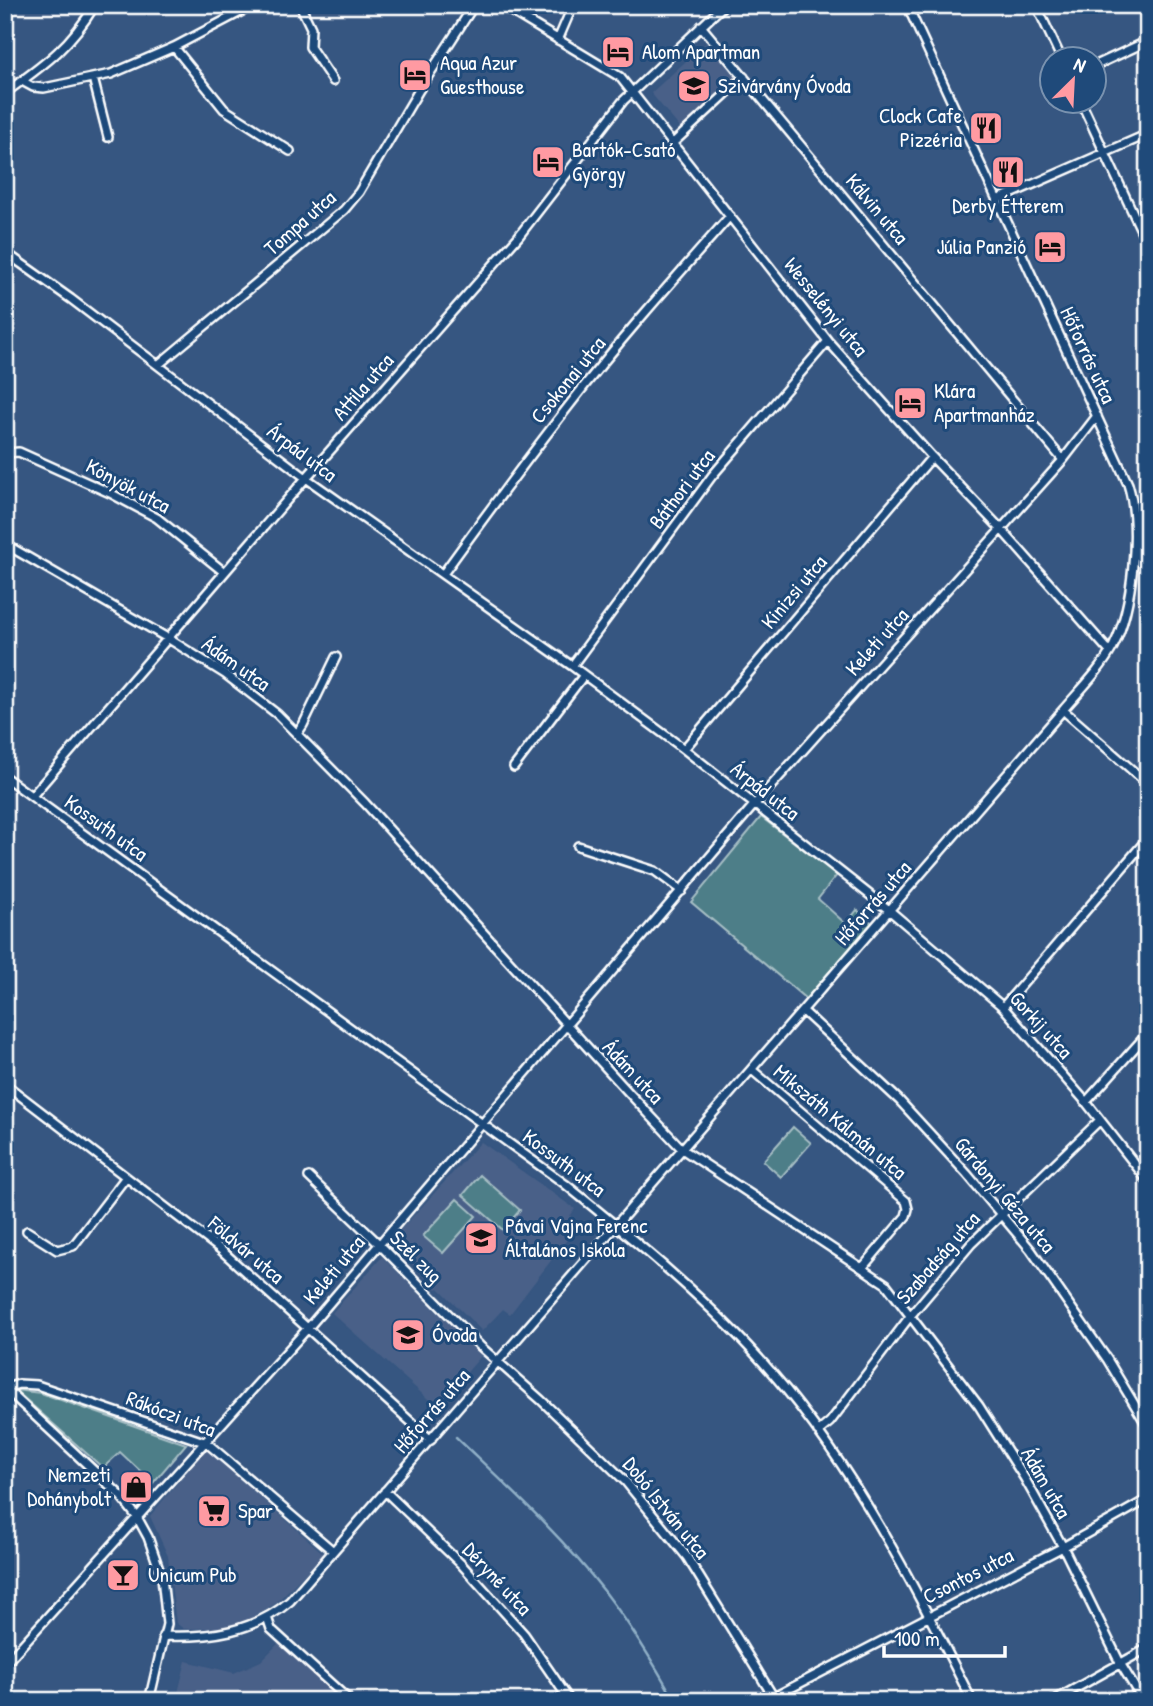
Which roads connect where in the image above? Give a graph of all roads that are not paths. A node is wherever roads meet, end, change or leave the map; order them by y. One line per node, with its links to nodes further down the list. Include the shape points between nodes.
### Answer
1 (95, 5): 19 (street, via 72,40)
2 (254, 5): 15 (street)
3 (300, 5): 20 (street, via 311,28 310,47)
4 (474, 5): 34 (street, Tompa utca, via 344,210)
5 (501, 5): 12 (street, Wesselényi utca)
6 (573, 5): 12 (street)
7 (724, 5): 11 (street, Attila utca)
8 (907, 5): 29 (street, Hőforrás utca)
9 (1046, 5): 10 (street)
10 (1037, 7): 14 (street)
11 (701, 26): 17 (street, Kálvin utca); 21 (street, Attila utca)
12 (558, 40): 21 (street, Wesselényi utca, via 620,78)
13 (1148, 41): 16 (street)
14 (1055, 46)
15 (174, 47): 18 (street); 27 (street, via 224,109)
16 (1108, 60)
17 (744, 77): 26 (street); 38 (street, Kálvin utca)
18 (93, 78): 19 (street, via 44,88 33,88); 25 (street)
19 (22, 80): 22 (street)
20 (333, 81)
21 (632, 92): 26 (street, Wesselényi utca); 39 (street, Attila utca, via 518,237)
22 (5, 93)
23 (1088, 116): 28 (street)
24 (1148, 134): 28 (street)
25 (108, 137)
26 (673, 143): 30 (street, Wesselényi utca)
27 (290, 151)
28 (1106, 154): 29 (street); 31 (street)
29 (997, 200): 35 (street, Hőforrás utca)
30 (730, 216): 33 (street, Wesselényi utca); 43 (street, Csokonai utca, via 572,400)
31 (1148, 245)
32 (5, 252): 34 (street, Árpád utca)
33 (828, 341): 37 (street, Wesselényi utca); 47 (street, Báthori utca, via 712,476)
34 (158, 365): 39 (street, Árpád utca)
35 (1097, 416): 38 (street, Keleti utca); 45 (street, Hőforrás utca, via 1128,484 1135,519 1125,612)
36 (5, 453): 42 (street, Könyök utca, via 19,452 158,518)
37 (932, 457): 40 (street, Wesselényi utca); 51 (street, Kinizsi utca)
38 (1063, 460): 40 (street, Keleti utca)
39 (306, 478): 42 (street, Attila utca); 43 (street, Árpád utca)
40 (1001, 529): 45 (street, Wesselényi utca); 56 (street, Keleti utca)
41 (5, 544): 44 (street, Ádám utca)
42 (224, 572): 44 (street, Attila utca)
43 (443, 574): 47 (street, Árpád utca)
44 (169, 639): 50 (street, Ádám utca, via 225,674); 55 (street, Attila utca)
45 (1110, 652): 49 (street, Hőforrás utca)
46 (336, 657): 50 (street)
47 (572, 666): 48 (street, Árpád utca)
48 (584, 675): 51 (street, Árpád utca); 52 (street)
49 (1063, 710): 54 (street); 60 (street, Hőforrás utca)
50 (297, 734): 63 (street, Ádám utca)
51 (684, 749): 56 (street, Árpád utca)
52 (514, 766)
53 (5, 776): 55 (street, Kossuth utca)
54 (1148, 784)
55 (32, 796): 69 (street, Kossuth utca)
56 (754, 806): 59 (street, Keleti utca); 60 (street, Árpád utca)
57 (1148, 838): 61 (street)
58 (578, 846): 59 (street, via 655,871)
59 (682, 891): 63 (street, Keleti utca)
60 (890, 910): 61 (street, Gorkij utca); 62 (street, Hőforrás utca)
61 (1003, 1007): 67 (street, Gorkij utca)
62 (803, 1011): 65 (street, Hőforrás utca); 74 (street, Gárdonyi Géza utca, via 899,1100)
63 (566, 1025): 69 (street, Keleti utca); 70 (street, Ádám utca)
64 (1148, 1033): 67 (street)
65 (752, 1070): 70 (street, Hőforrás utca); 78 (street, Mikszáth Kálmán utca, via 906,1201 906,1216)
66 (5, 1084): 71 (street, Földvár utca)
67 (1086, 1102): 68 (street, Gorkij utca)
68 (1100, 1120): 73 (street, Gorkij utca); 74 (street, Szabadság utca)
69 (482, 1125): 75 (street, Kossuth utca); 77 (street, Keleti utca)
70 (682, 1149): 75 (street, Hőforrás utca); 78 (street, Ádám utca)
71 (126, 1177): 76 (street, via 73,1246 57,1250); 80 (street, Földvár utca, via 220,1249)
72 (309, 1177): 77 (street, Szél zug)
73 (1148, 1181)
74 (1000, 1214): 79 (street, Szabadság utca); 83 (street, Gárdonyi Géza utca, via 1071,1306)
75 (616, 1225): 81 (street, Hőforrás utca); 84 (street, Kossuth utca, via 721,1318)
76 (27, 1231)
77 (379, 1244): 80 (street, Keleti utca); 81 (street, Szél zug)
78 (863, 1267): 79 (street, Ádám utca, via 886,1284)
79 (911, 1315): 84 (street, Szabadság utca); 90 (street, Ádám utca, via 979,1406)
80 (309, 1328): 85 (street, Földvár utca); 86 (street, Keleti utca)
81 (498, 1361): 85 (street, Hőforrás utca); 98 (street, Dobó István utca, via 647,1505 687,1557)
82 (5, 1388): 86 (street, Rákóczi utca, via 37,1385); 89 (street, Rákóczi utca, via 120,1495)
83 (1148, 1427)
84 (818, 1432): 92 (street, Kossuth utca, via 841,1463)
85 (431, 1440): 87 (street, Hőforrás utca)
86 (207, 1443): 89 (street, Keleti utca); 91 (street, Rákóczi utca)
87 (385, 1491): 91 (street, Hőforrás utca); 101 (street, Déryné utca, via 524,1634)
88 (1148, 1499): 90 (street, Csontos utca)
89 (137, 1517): 94 (street, Rákóczi utca, via 162,1577 167,1624); 97 (street, Keleti utca)
90 (1063, 1547): 92 (street, Csontos utca); 96 (street, Ádám utca)
91 (333, 1551): 93 (street, Hőforrás utca, via 290,1601)
92 (929, 1615): 98 (street, Csontos utca); 102 (street, Kossuth utca)
93 (267, 1617): 94 (street, Hőforrás utca, via 231,1632); 100 (street, via 271,1629)
94 (163, 1636): 99 (street, Rákóczi utca)
95 (1148, 1648): 96 (street)
96 (1119, 1663): 103 (street); 104 (street, Ádám utca)
97 (5, 1664)
98 (772, 1699)
99 (149, 1701)
100 (350, 1701)
101 (570, 1701)
102 (972, 1701)
103 (1053, 1701)
104 (1143, 1701)

